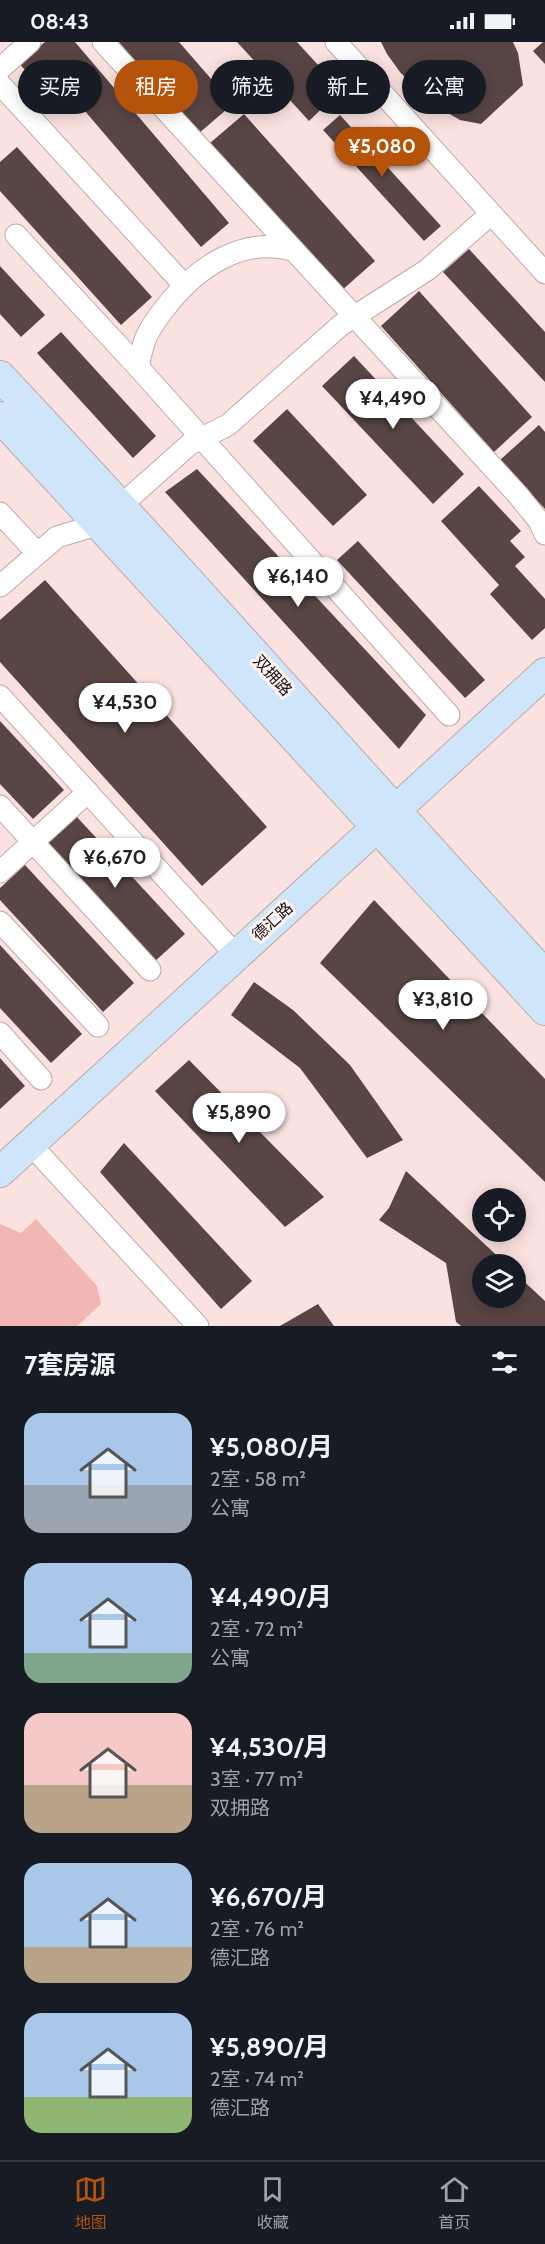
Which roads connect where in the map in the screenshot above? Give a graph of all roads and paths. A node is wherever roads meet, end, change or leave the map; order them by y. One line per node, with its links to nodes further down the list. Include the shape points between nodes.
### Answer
1 (30, 42): 4 (street)
2 (103, 42): 8 (street)
3 (336, 42): 6 (street)
4 (0, 69)
5 (0, 84): 10 (street)
6 (491, 214): 9 (street); 11 (street, via 427,270)
7 (16, 235): 12 (street)
8 (293, 250): 10 (street, via 276,246 240,250 208,266); 11 (street)
9 (545, 273)
10 (184, 285): 12 (street, via 145,338)
11 (354, 317): 15 (street, via 228,425); 18 (street, via 518,495)
12 (138, 367): 15 (street)
13 (0, 376): 17 (main road, 双拥路)
14 (0, 417): 17 (main road, 双拥路)
15 (200, 438): 17 (street); 23 (street)
16 (0, 513): 19 (street)
17 (111, 514): 19 (street, via 57,537); 26 (main road, 双拥路)
18 (545, 534)
19 (37, 553): 20 (street)
20 (0, 586)
21 (545, 673): 26 (main road, 德汇路)
22 (0, 696): 24 (street)
23 (449, 715)
24 (87, 792): 27 (street); 30 (street)
25 (0, 806): 27 (street)
26 (386, 819): 30 (main road, 德汇路); 32 (main road, 双拥路); 33 (main road, 双拥路)
27 (33, 842): 28 (street); 31 (street)
28 (0, 872)
29 (0, 922): 34 (street)
30 (235, 954): 37 (main road, 德汇路)
31 (150, 970)
32 (545, 975)
33 (545, 1010)
34 (98, 1026)
35 (0, 1033): 36 (street)
36 (41, 1079)
37 (11, 1156): 38 (street)
38 (198, 1326)

